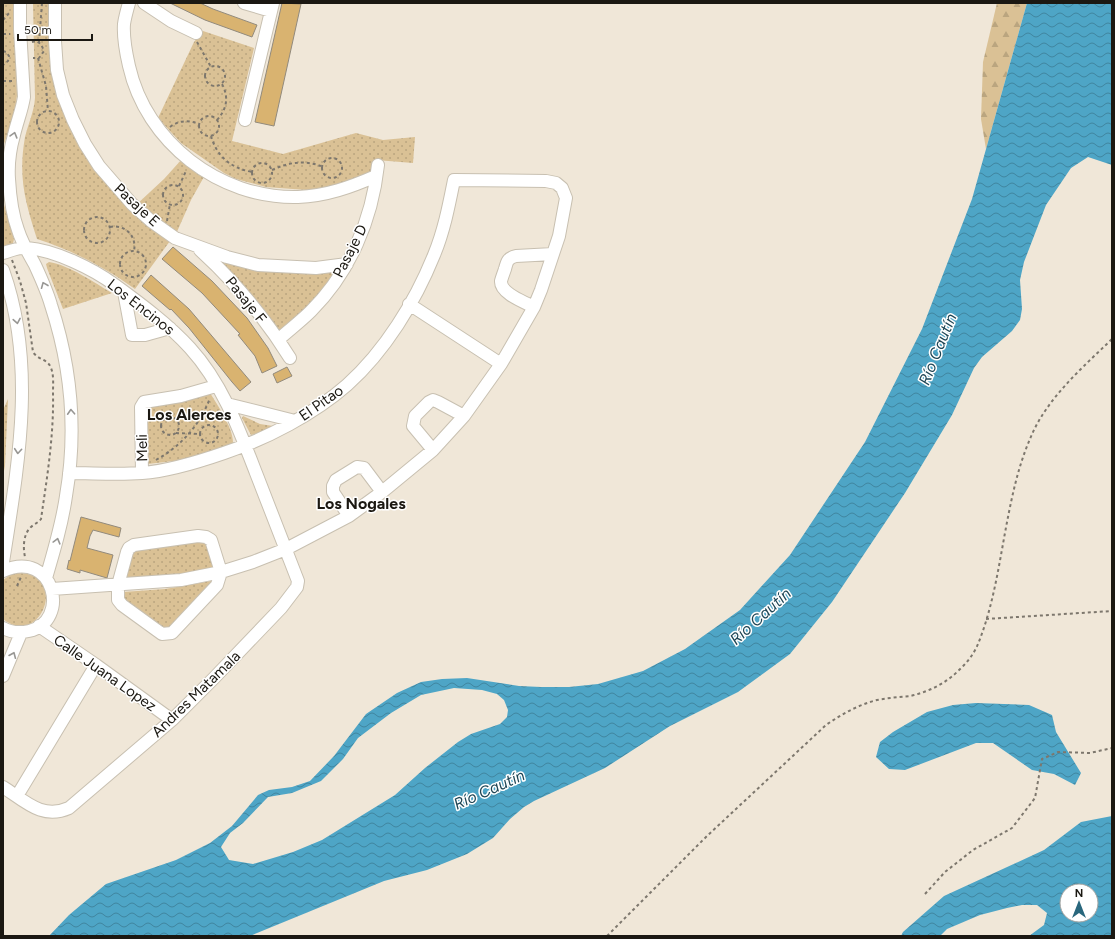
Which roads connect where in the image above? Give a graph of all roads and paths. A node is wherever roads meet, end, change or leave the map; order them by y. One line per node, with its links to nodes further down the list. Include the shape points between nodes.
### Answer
1 (42, 3): 11 (path)
2 (55, 3): 31 (street, Pasaje E, via 57,70 63,95 85,144 99,166 132,204)
3 (129, 3): 22 (street, via 124,24 132,78 142,103)
4 (144, 3): 9 (street, via 171,21)
5 (244, 3): 7 (street)
6 (16, 7): 8 (path); 33 (street, one-way to 6, via 14,217 9,178 11,144 24,97 20,29)
7 (272, 7): 20 (street)
8 (3, 20)
9 (196, 33): 16 (path, via 197,44)
10 (32, 42): 11 (path)
11 (39, 42): 14 (path, via 44,51)
12 (3, 51): 15 (path, via 9,56)
13 (32, 58): 14 (path)
14 (38, 58): 18 (path, via 46,86)
15 (3, 65)
16 (211, 67): 17 (path, via 221,67 225,72); 17 (path, via 205,73 205,79 216,86)
17 (222, 84): 19 (path, via 226,103)
18 (48, 111): 18 (path, via 57,115 60,124 54,132 48,134 40,130 37,120 42,112)
19 (217, 120): 21 (path, via 209,116 203,118); 23 (path, via 219,129)
20 (245, 120)
21 (199, 124): 22 (path, via 181,122 173,125); 23 (path, via 199,130 204,135)
22 (164, 136): 24 (street)
23 (211, 136): 27 (path, via 223,158 236,168)
24 (191, 162): 28 (path); 37 (street, Pasaje D, via 218,179 243,189 297,197 351,187 377,171 373,198 365,224)
25 (322, 166): 25 (path, via 322,172 326,177 338,176 342,171 342,164 338,159 325,160); 26 (path, via 302,162 282,165)
26 (272, 170): 27 (path, via 268,164 262,162 256,165); 27 (path, via 269,181 263,183 256,181)
27 (252, 172)
28 (179, 186): 29 (path, via 184,192 183,198 180,203); 29 (path, via 173,184 163,192 164,199)
29 (170, 204): 31 (path)
30 (110, 227): 30 (path, via 104,219 94,218 86,223 84,228 90,241 100,242 108,237); 34 (path, via 122,228 130,233)
31 (166, 231): 32 (street, Pasaje E)
32 (196, 247): 37 (street, Pasaje E, via 258,265 316,268); 43 (street, Pasaje F, via 235,284)
33 (26, 248): 35 (street); 39 (street, Los Encinos, via 44,251 78,264 110,281); 57 (street, one-way to 33, via 71,410 62,347 44,283)
34 (134, 251): 34 (path, via 126,253 121,262 123,271 132,276 141,274 146,266 144,256)
35 (3, 253)
36 (554, 254): 40 (street, El Pitao, via 566,198 562,188 556,183 454,180 434,254); 41 (street); 41 (street, via 516,256 507,261 502,287 506,292)
37 (347, 264): 43 (street, Pasaje D, via 311,310)
38 (3, 270): 61 (street, one-way to 61, via 16,315 22,376 16,477)
39 (124, 292): 42 (street, Los Encinos); 42 (street, via 132,335 145,335)
40 (410, 304): 46 (street); 50 (street, El Pitao, via 375,354 347,385)
41 (534, 307): 46 (street)
42 (170, 328): 47 (street, Los Encinos, via 200,360)
43 (279, 339): 45 (street, Pasaje F)
44 (1112, 339): 68 (path, via 1059,392 1030,437 1015,486)
45 (290, 358)
46 (501, 364): 49 (street)
47 (214, 390): 48 (street, Los Encinos); 52 (path, via 201,417); 56 (street, Meli, via 144,402 141,407)
48 (227, 404): 50 (street); 54 (street, Los Encinos)
49 (464, 416): 55 (street); 55 (street, via 433,400 415,416 413,426)
50 (295, 421): 54 (street, El Pitao)
51 (176, 433): 51 (path, via 180,426 177,419 170,416 163,420 162,431 169,435); 52 (path)
52 (189, 433): 53 (path); 56 (path, via 169,452 147,464)
53 (200, 434): 53 (path, via 201,439 207,443 215,441 218,434 216,427 209,424 202,428)
54 (245, 446): 56 (street, El Pitao, via 179,466); 60 (street, Los Encinos)
55 (433, 450): 58 (street)
56 (142, 470): 57 (street, El Pitao)
57 (70, 472): 64 (street, one-way to 57, via 63,516)
58 (382, 492): 59 (street); 59 (street, via 364,468 357,467 336,480 333,492)
59 (349, 516): 60 (street)
60 (286, 549): 63 (street); 74 (street, Andres Matamala, via 298,580 297,587 282,608)
61 (3, 562)
62 (3, 570): 64 (street, via 13,566 25,566 37,570)
63 (221, 572): 65 (street, via 181,580); 65 (street, via 211,540 198,536 128,548); 65 (street, via 217,585 172,633 167,634 162,634 122,605 118,600)
64 (46, 578): 66 (street)
65 (118, 585): 66 (street)
66 (52, 589): 69 (street, via 54,601 51,613)
67 (1112, 612): 68 (path)
68 (986, 619): 79 (path, via 978,645 951,678 922,693 877,701 855,708 826,725 701,841)
69 (39, 626): 71 (street); 72 (street, Calle Juana Lopez)
70 (3, 628): 71 (street)
71 (21, 633): 73 (street, one-way to 71)
72 (96, 665): 74 (street, Calle Juana Lopez); 77 (street)
73 (3, 676)
74 (172, 720): 77 (street, Andres Matamala, via 69,808 61,812 44,812)
75 (1112, 748): 78 (path, via 1090,753 1058,752 1042,759 1035,798 1012,828 973,850 945,872)
76 (3, 787): 77 (street)
77 (17, 796)
78 (925, 894)
79 (607, 936)

